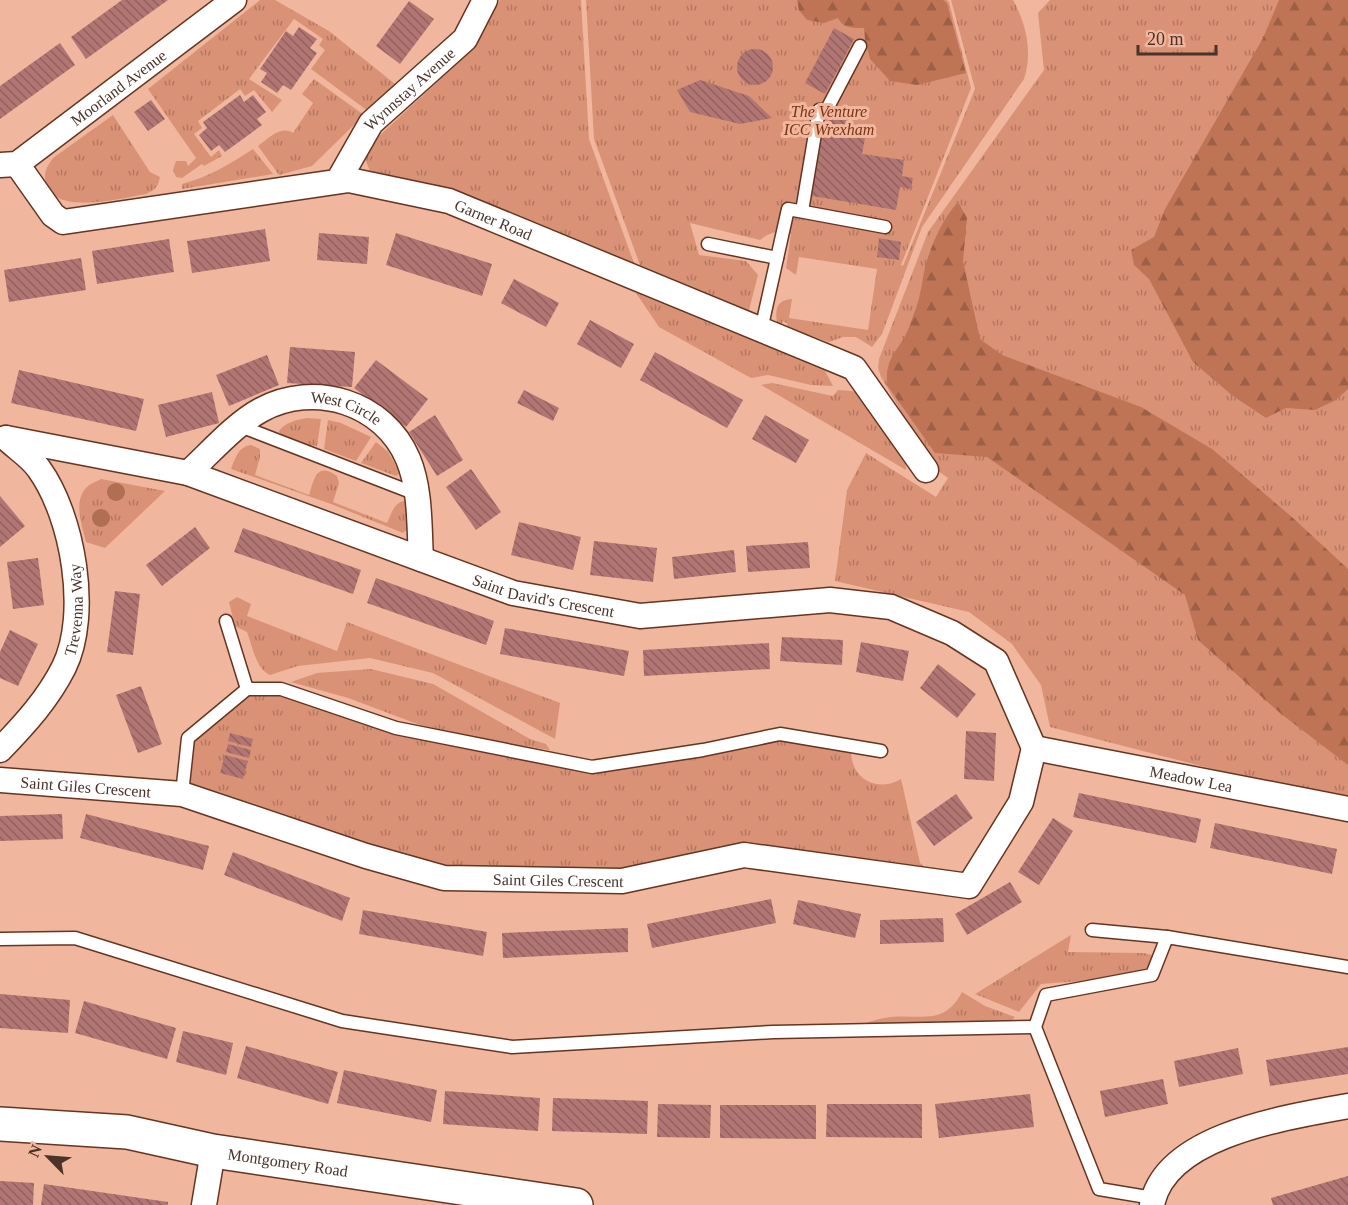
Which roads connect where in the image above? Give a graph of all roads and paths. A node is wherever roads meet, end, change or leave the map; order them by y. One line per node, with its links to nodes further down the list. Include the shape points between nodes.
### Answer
1 (234, 0): 4 (street, Moorland Avenue)
2 (485, 0): 5 (street, Wynnstay Avenue, via 465,39 371,123)
3 (860, 46): 6 (lane, via 826,111 819,110)
4 (8, 165): 5 (street, Garner Road, via 53,216 63,222)
5 (338, 181): 10 (street, Garner Road, via 449,201)
6 (802, 211): 7 (lane); 9 (lane, via 788,209)
7 (885, 227)
8 (708, 244): 9 (lane)
9 (777, 258): 10 (lane)
10 (761, 330): 13 (street, Garner Road, via 854,368)
11 (240, 426): 14 (street, West Circle); 15 (lane); 15 (street, West Circle, via 260,410 283,400 307,396 355,405 388,428 407,457)
12 (3, 437): 14 (street, Saint David's Crescent); 20 (street, Trevenna Way, via 39,468 55,496 67,527 75,598 74,633 65,664 45,699)
13 (926, 470)
14 (188, 473): 16 (street, Saint David's Crescent)
15 (416, 494): 16 (street, West Circle)
16 (421, 559): 19 (street, Saint David's Crescent, via 513,593 640,616 830,600 891,607 952,633 996,661)
17 (226, 621): 18 (lane)
18 (247, 689): 21 (lane, via 280,689 396,728 592,767 780,734); 23 (lane, via 188,738)
19 (1034, 748): 23 (street, Saint Giles Crescent, via 1021,802 969,886 744,855 622,881 444,878); 24 (street, Meadow Lea)
20 (0, 750)
21 (881, 751)
22 (0, 780): 23 (street, Saint Giles Crescent)
23 (182, 794)
24 (1348, 809)
25 (1092, 930): 26 (lane)
26 (1167, 937): 28 (lane); 29 (lane, via 1152,975 1046,995)
27 (0, 939): 29 (lane, via 75,938 342,1021 512,1047 773,1032)
28 (1348, 967)
29 (1035, 1027): 33 (lane, via 1099,1189)
30 (1348, 1106): 33 (street, via 1277,1120 1201,1148 1182,1159 1164,1178)
31 (0, 1124): 32 (street, Montgomery Road, via 127,1132)
32 (213, 1151): 34 (street); 35 (street, Montgomery Road)
33 (1152, 1202)
34 (204, 1205)
35 (576, 1205)

